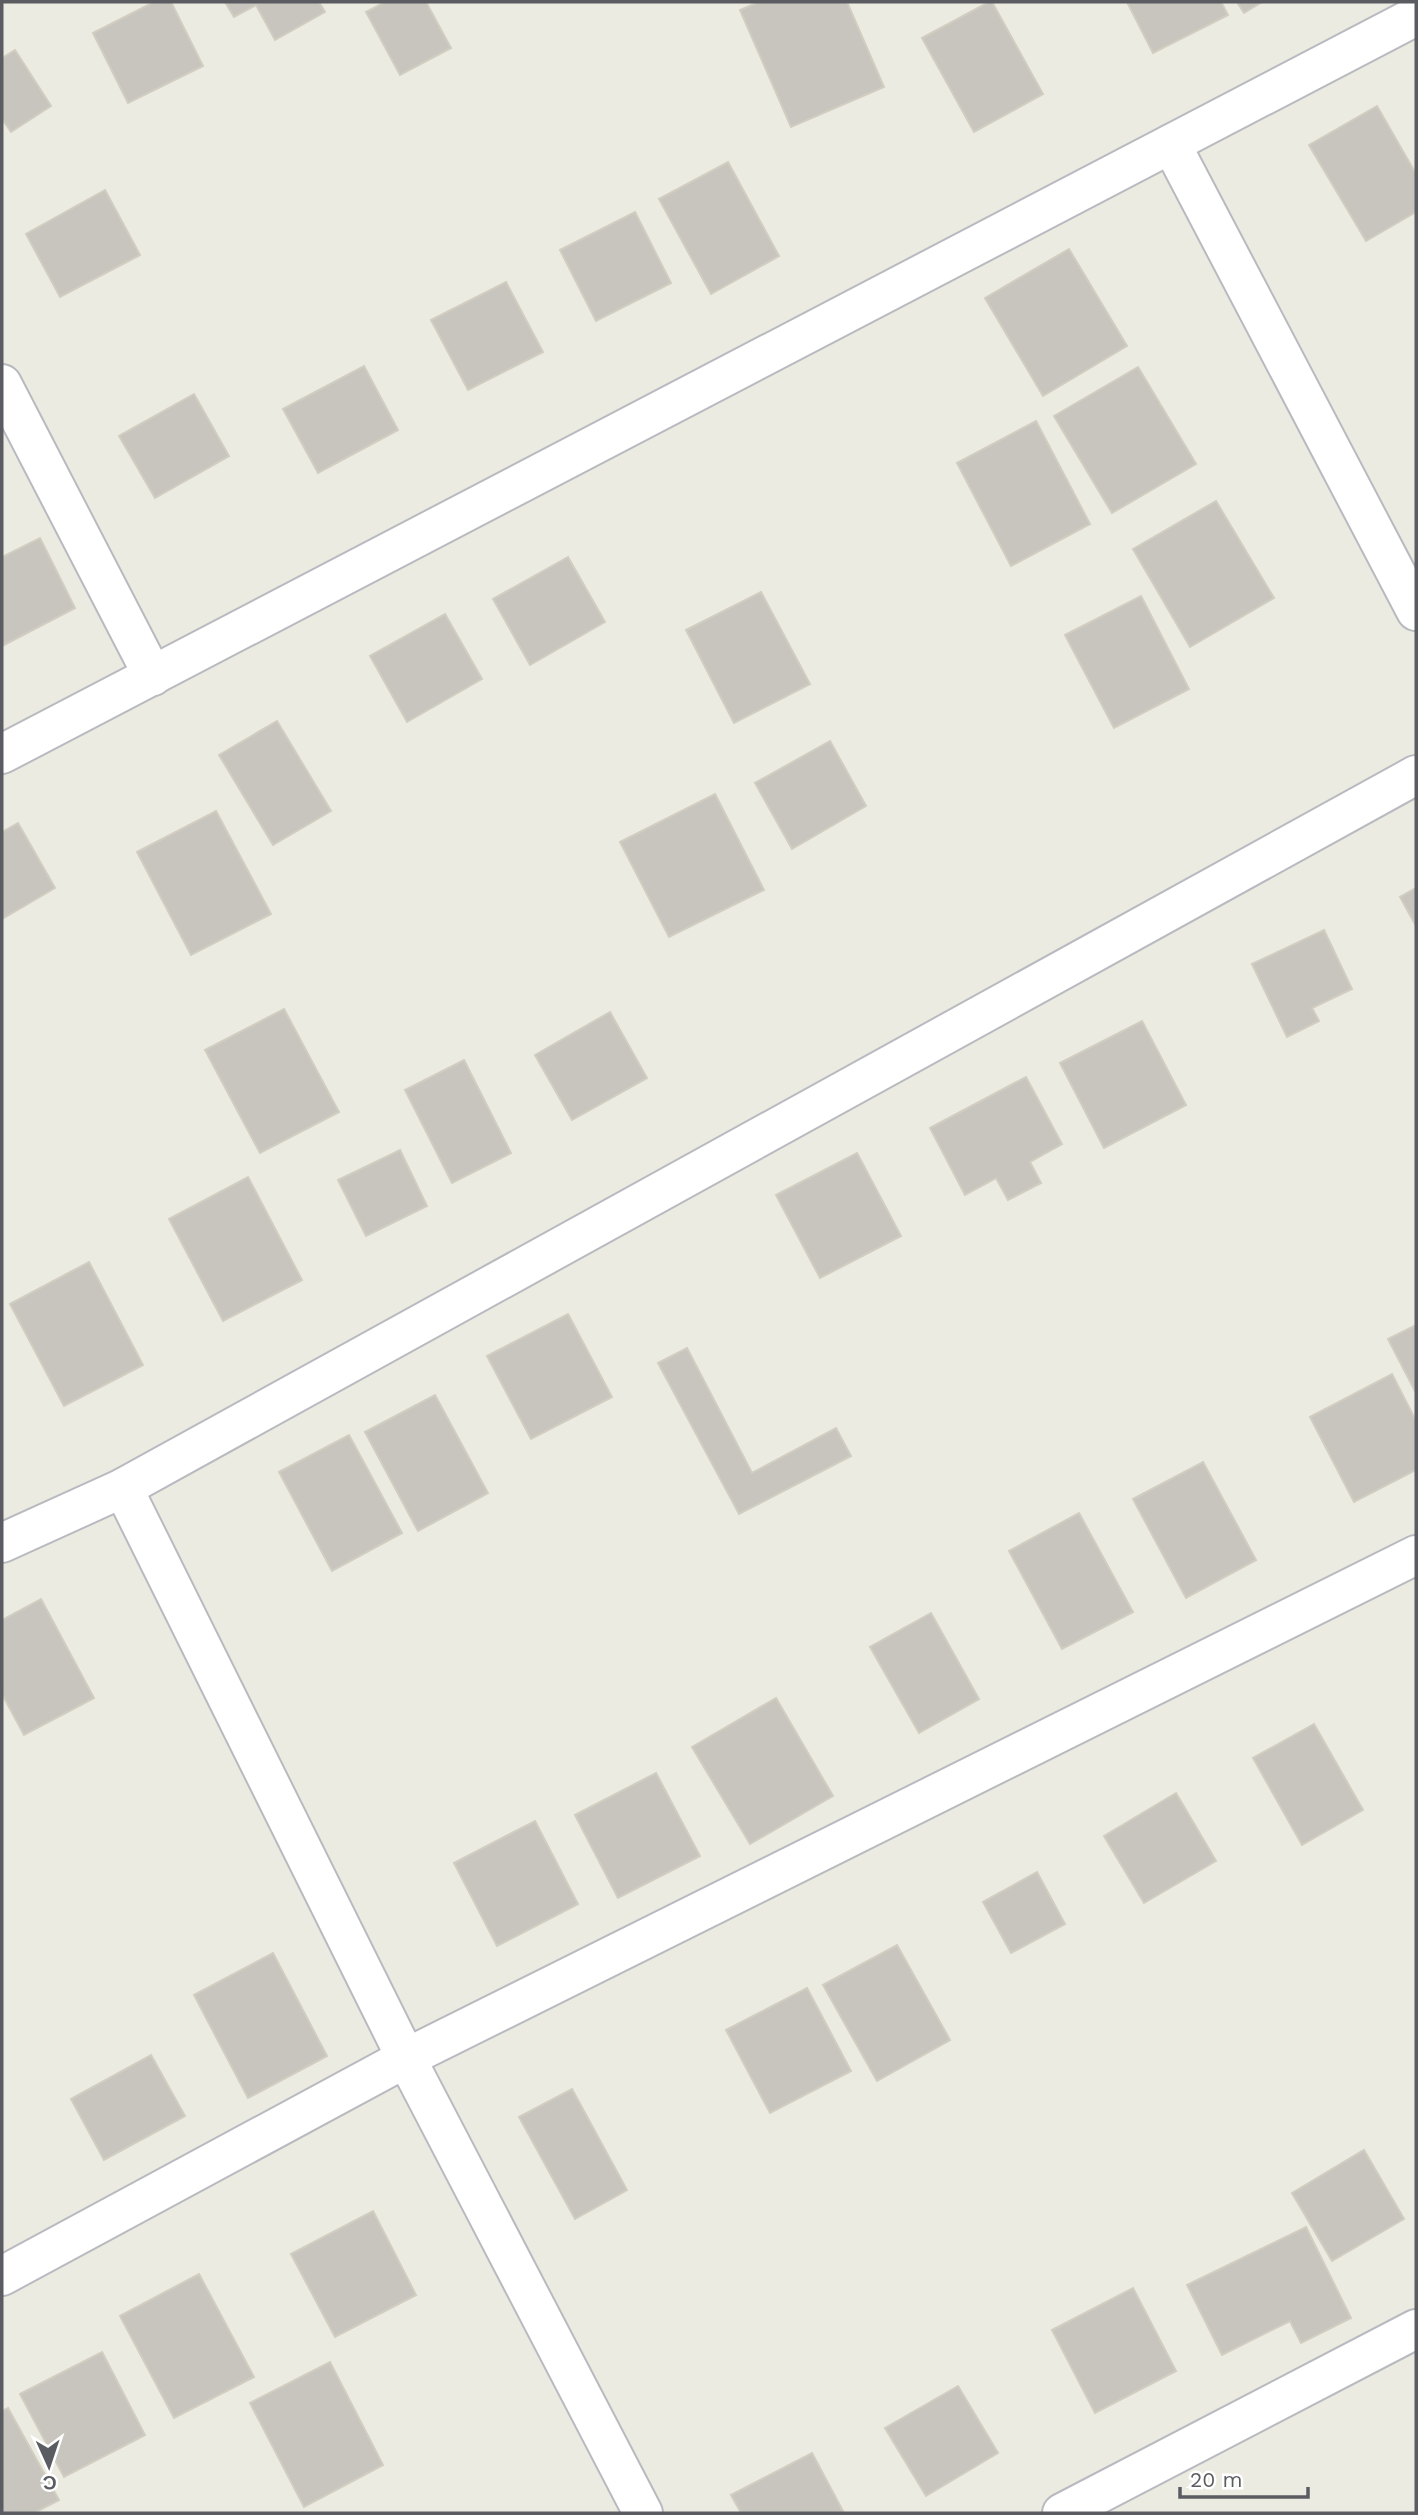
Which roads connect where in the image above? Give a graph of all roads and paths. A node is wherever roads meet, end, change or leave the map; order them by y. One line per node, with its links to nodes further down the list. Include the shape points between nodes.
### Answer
1 (1416, 16): 2 (street)
2 (1171, 144): 4 (street); 5 (street)
3 (2, 384): 5 (street)
4 (1416, 611)
5 (153, 676): 6 (street)
6 (2, 754)
7 (1416, 775): 8 (street)
8 (123, 1488): 9 (street); 11 (street)
9 (2, 1542)
10 (1416, 1555): 11 (street)
11 (405, 2059): 12 (street); 14 (street)
12 (2, 2276)
13 (1416, 2329): 15 (street)
14 (643, 2513)
15 (1062, 2513)

